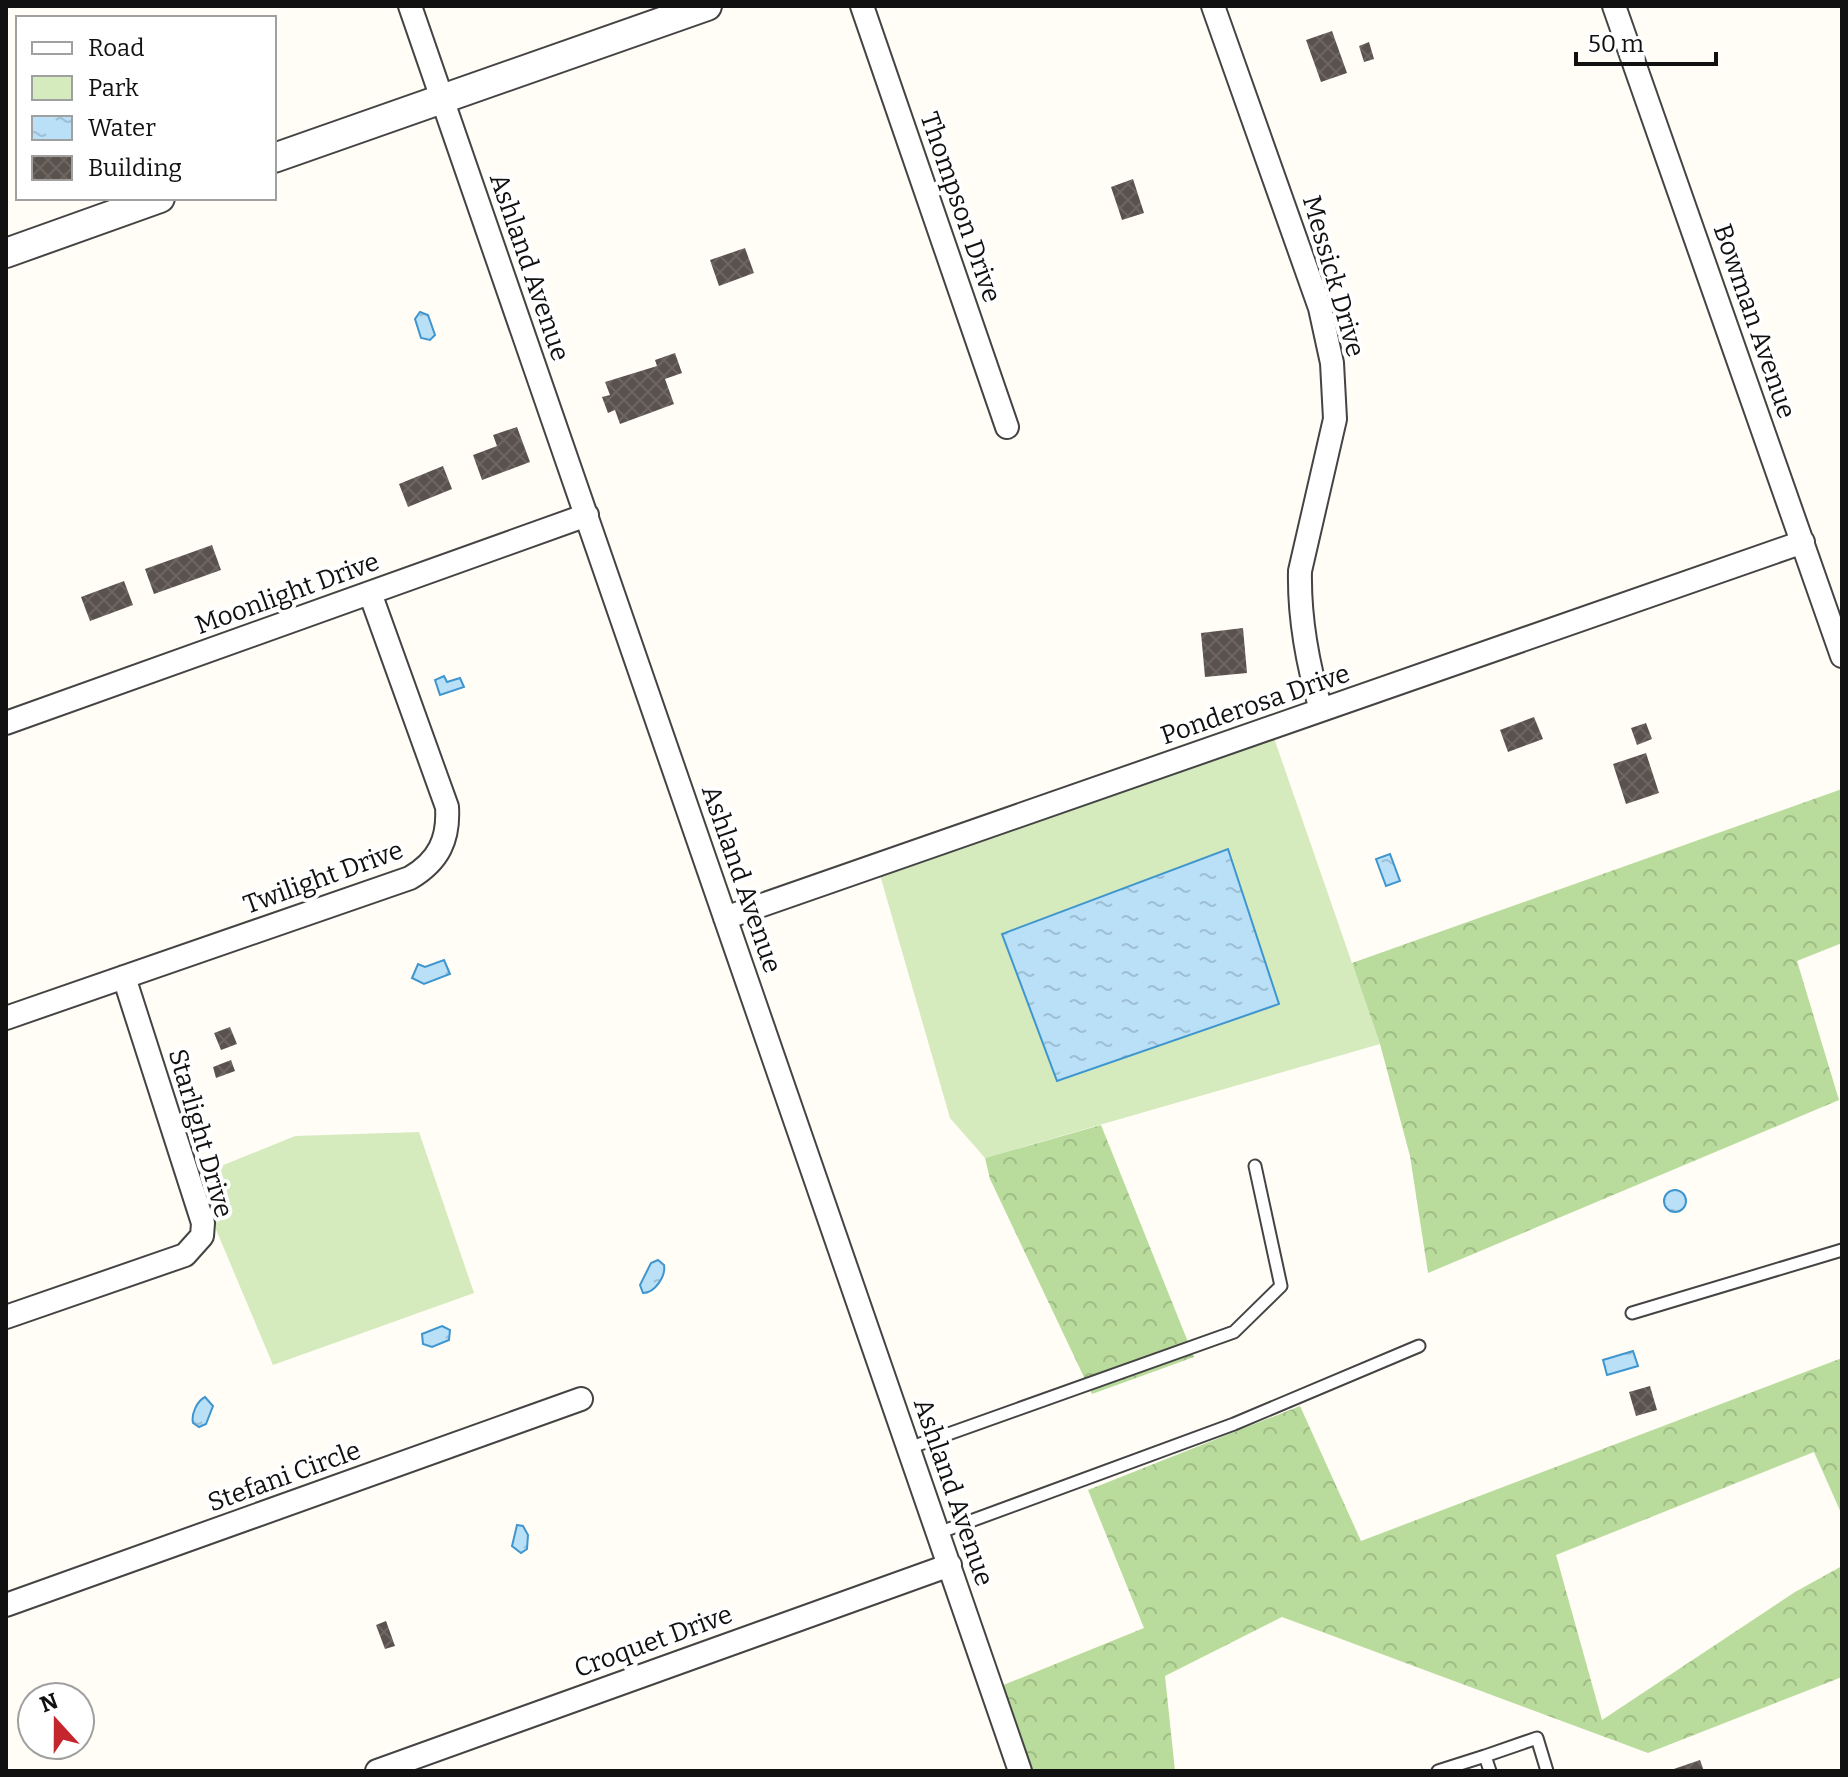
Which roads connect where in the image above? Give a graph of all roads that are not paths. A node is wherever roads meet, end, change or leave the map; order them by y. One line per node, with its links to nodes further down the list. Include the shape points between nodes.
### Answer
1 (410, 6): 6 (street, Ashland Avenue)
2 (707, 6): 6 (street)
3 (862, 6): 10 (street, Thompson Drive)
4 (1213, 6): 15 (street, Messick Drive, via 1303,257 1332,363 1335,419 1299,595)
5 (1614, 6): 12 (street, Bowman Avenue)
6 (441, 98): 7 (street); 11 (street, Ashland Avenue)
7 (276, 157)
8 (154, 200): 9 (street)
9 (6, 253)
10 (1007, 427)
11 (587, 515): 13 (street, Moonlight Drive); 17 (street, Ashland Avenue)
12 (1803, 542): 14 (street, Bowman Avenue); 15 (street, Ponderosa Drive)
13 (370, 593): 16 (street, Moonlight Drive); 18 (street, Twilight Drive, via 447,807 448,825 435,859 410,878)
14 (1842, 656)
15 (1321, 710): 17 (street, Ponderosa Drive)
16 (6, 723)
17 (725, 918): 26 (street, Ashland Avenue)
18 (124, 977): 19 (street, Twilight Drive); 23 (street, Starlight Drive, via 182,1146 202,1236 185,1255)
19 (6, 1018)
20 (1255, 1166): 26 (lane, via 1281,1286 1234,1332)
21 (1842, 1250): 22 (lane)
22 (1632, 1313)
23 (6, 1317)
24 (1419, 1346): 27 (lane, via 1234,1424)
25 (581, 1399): 29 (street, Stefani Circle)
26 (909, 1448): 27 (street, Ashland Avenue)
27 (938, 1533): 28 (street, Ashland Avenue)
28 (950, 1565): 31 (street, Croquet Drive); 32 (street, Ashland Avenue)
29 (6, 1605)
30 (1485, 1756): 33 (lane); 34 (lane); 35 (lane, via 1537,1738)
31 (377, 1771)
32 (1020, 1771)
33 (1438, 1771)
34 (1490, 1771)
35 (1547, 1771)

